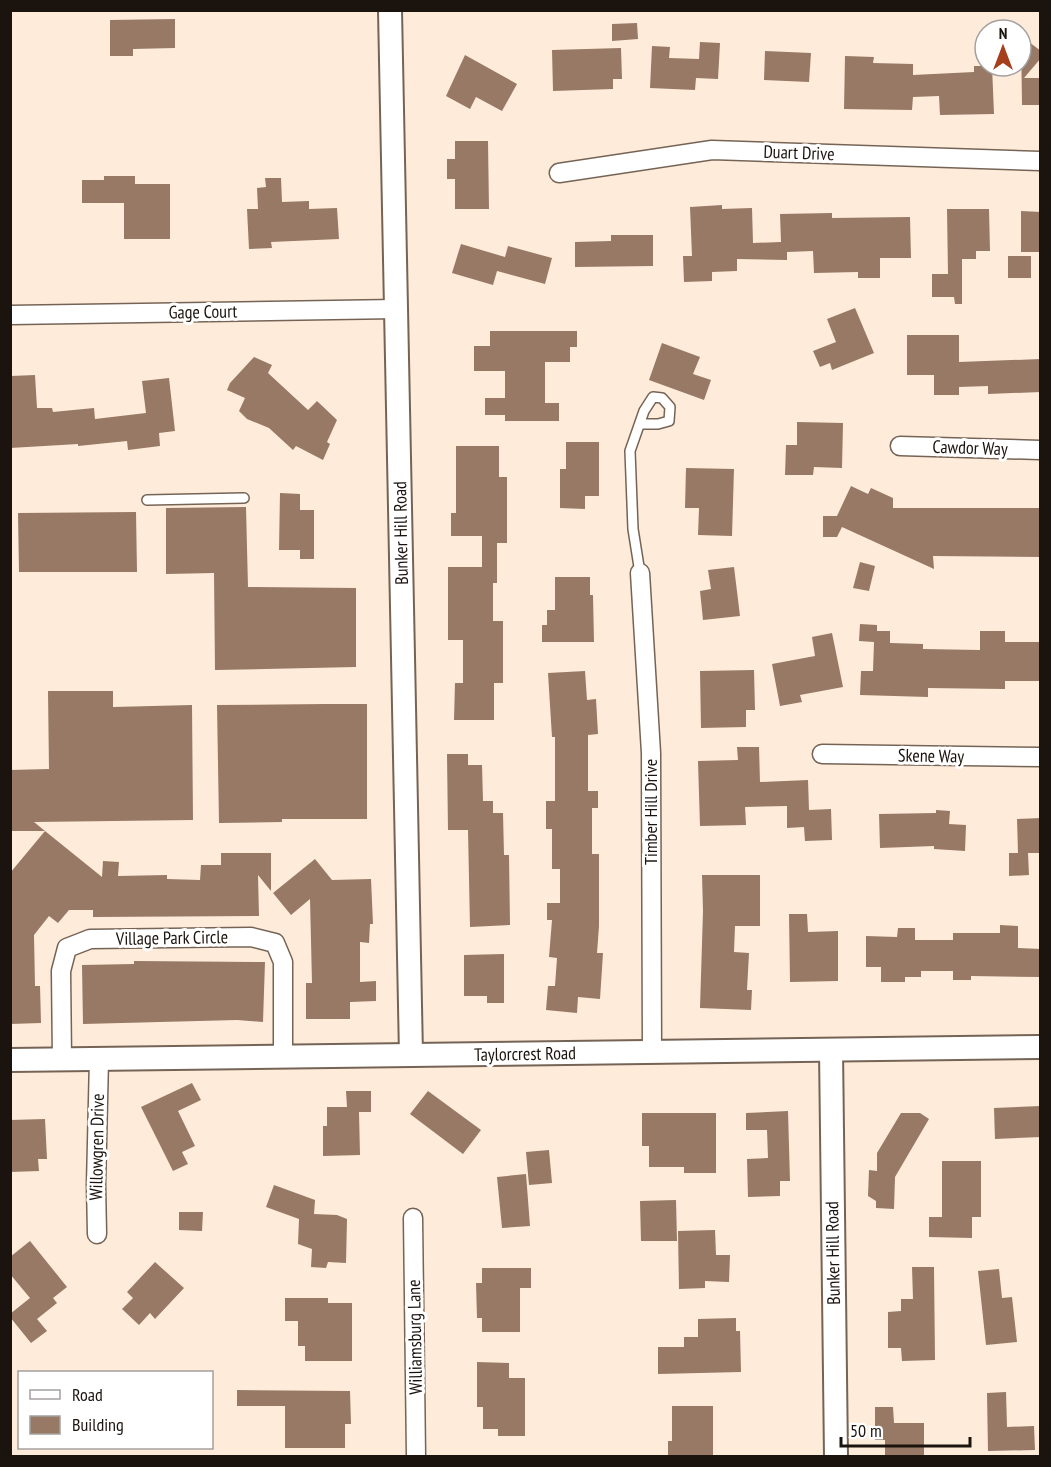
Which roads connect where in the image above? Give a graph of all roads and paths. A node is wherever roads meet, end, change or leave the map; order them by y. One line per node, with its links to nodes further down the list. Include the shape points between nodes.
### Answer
1 (390, 10): 4 (street, Bunker Hill Road)
2 (1041, 161): 3 (street, Duart Drive, via 712,150)
3 (559, 173)
4 (396, 309): 5 (street, Gage Court); 17 (street, Bunker Hill Road)
5 (10, 315)
6 (640, 424): 11 (lane, via 630,451 633,529)
7 (900, 446): 8 (street, Cawdor Way)
8 (1041, 450)
9 (244, 498): 10 (lane)
10 (147, 500)
11 (640, 573): 16 (street, Timber Hill Drive, via 651,753)
12 (822, 754): 13 (street, Skene Way)
13 (1041, 757)
14 (1041, 1047): 15 (street, Taylorcrest Road)
15 (831, 1050): 16 (street, Taylorcrest Road); 25 (street, Bunker Hill Road)
16 (652, 1052): 17 (street, Taylorcrest Road)
17 (411, 1055): 18 (street, Taylorcrest Road)
18 (283, 1056): 19 (street, Taylorcrest Road); 21 (street, Village Park Circle, via 283,962 275,943 251,937 90,939 67,948 61,971)
19 (99, 1059): 21 (street, Taylorcrest Road); 23 (street, Willowgren Drive)
20 (10, 1060): 21 (street, Taylorcrest Road)
21 (62, 1060)
22 (414, 1218): 24 (street, Williamsburg Lane)
23 (97, 1234)
24 (416, 1456)
25 (836, 1456)

